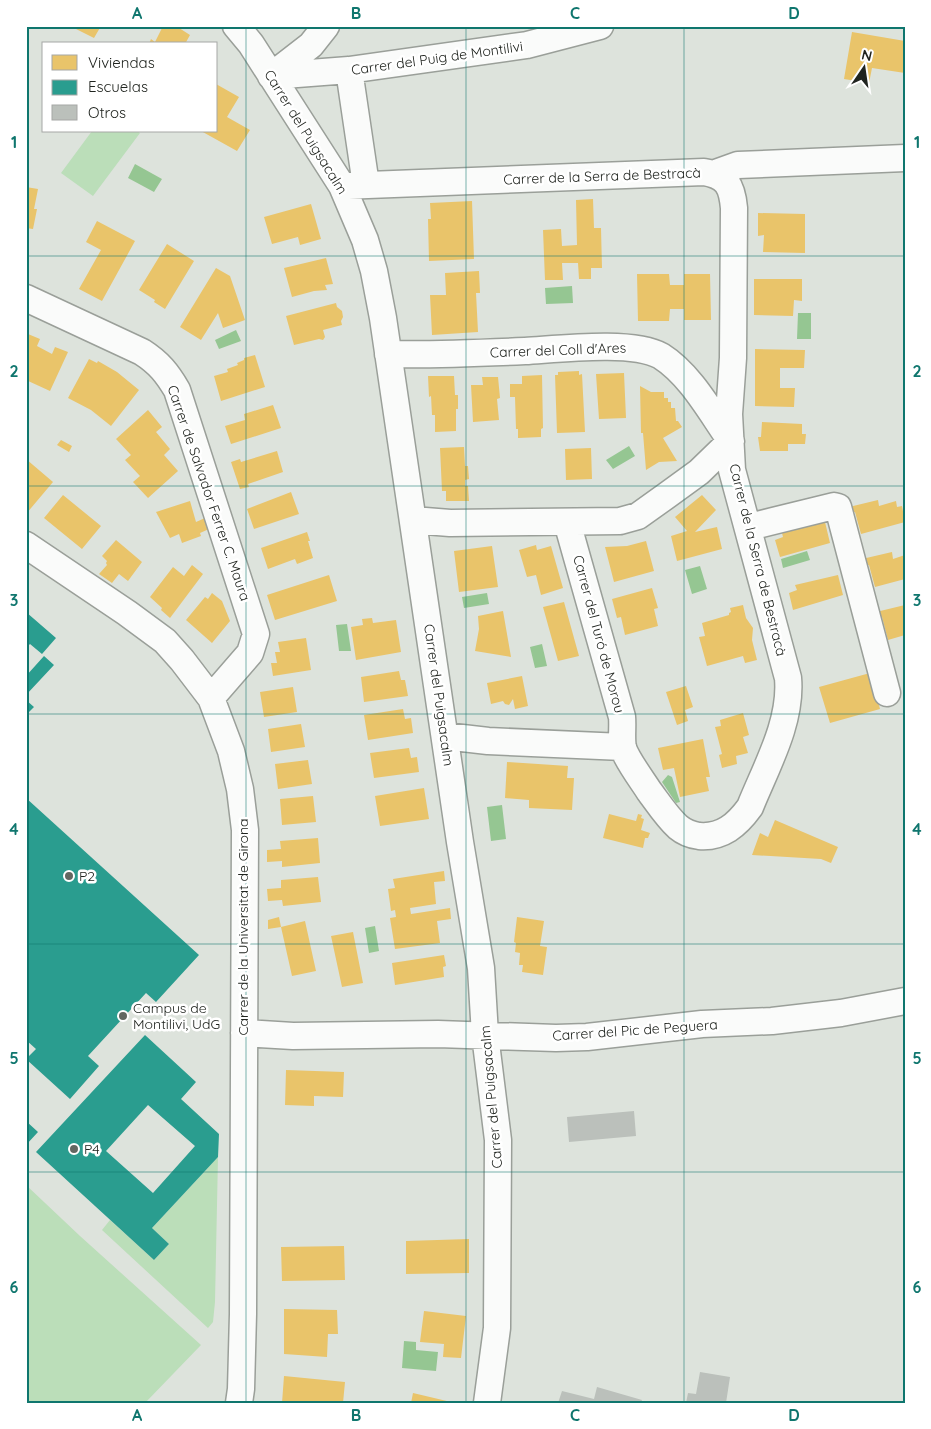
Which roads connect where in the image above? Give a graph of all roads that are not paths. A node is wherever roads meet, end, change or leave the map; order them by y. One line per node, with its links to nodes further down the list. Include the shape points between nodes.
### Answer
1 (236, 26): 6 (street, Carrer del Puigsacalm)
2 (326, 26): 6 (street, via 311,44)
3 (600, 26): 4 (street, Carrer del Puig de Montilivi)
4 (556, 32): 5 (street, Carrer del Puig de Montilivi, via 527,45)
5 (349, 70): 6 (street, Carrer del Puig de Montilivi); 9 (street)
6 (271, 76): 9 (street, Carrer del Puigsacalm)
7 (905, 158): 8 (street, via 738,165)
8 (713, 174): 9 (street, Carrer de la Serra de Bestracà, via 694,172); 12 (street, Carrer de la Serra de Bestracà, via 724,180 732,192 734,208)
9 (354, 185): 11 (street, Carrer del Puigsacalm, via 374,271)
10 (26, 298): 18 (street, Carrer de Salvador Ferrer C. Maura, via 142,352 168,374 177,390 256,634 250,653)
11 (388, 354): 12 (street, Carrer del Coll d'Ares, via 620,347 653,352 672,365 692,386); 13 (street, Carrer del Puigsacalm)
12 (731, 441): 14 (street, via 699,472 638,516 620,521); 15 (street, Carrer de la Serra de Bestracà, via 732,470)
13 (413, 520): 14 (street, via 450,523); 19 (street, Carrer del Puigsacalm)
14 (567, 522): 20 (street, Carrer del Turó de Morou, via 622,717)
15 (748, 527): 17 (street, via 838,507); 20 (street, Carrer de la Serra de Bestracà, via 788,678 789,693 784,721 750,807 728,830 716,835 693,835 679,828 665,812)
16 (26, 544): 18 (street, Carrer de la Universitat de Girona, via 164,641)
17 (887, 693)
18 (211, 698): 22 (street, Carrer de la Universitat de Girona, via 231,751 245,830)
19 (445, 736): 20 (street); 23 (street, Carrer del Puigsacalm, via 481,968)
20 (623, 747)
21 (905, 1001): 23 (street, Carrer del Pic de Peguera, via 772,1022 702,1024 587,1037)
22 (244, 1033): 23 (street, Carrer del Pic de Peguera, via 293,1036); 24 (street, Carrer de la Universitat de Girona)
23 (486, 1035): 25 (street, Carrer del Puigsacalm, via 498,1140 497,1328)
24 (240, 1403)
25 (487, 1403)

